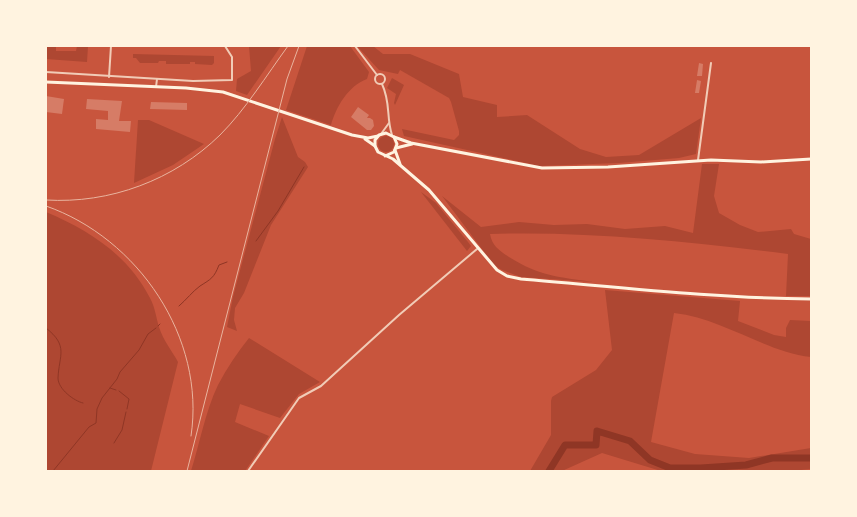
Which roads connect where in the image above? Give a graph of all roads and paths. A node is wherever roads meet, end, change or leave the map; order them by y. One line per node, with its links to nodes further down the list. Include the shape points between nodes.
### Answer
1 (111, 46): 7 (street)
2 (225, 46): 8 (street, via 232,57 232,80)
3 (355, 46): 6 (street)
4 (711, 63): 21 (street)
5 (46, 72): 7 (street)
6 (377, 75): 10 (street, via 376,83); 10 (street, via 382,74 385,77)
7 (109, 77): 8 (street)
8 (157, 79): 11 (street)
9 (46, 82): 11 (main road)
10 (382, 84): 12 (street, via 389,103)
11 (156, 87): 15 (main road, via 227,93)
12 (389, 123): 13 (street); 14 (street)
13 (380, 135): 14 (main road, via 386,133); 15 (main road); 17 (main road, via 375,140)
14 (393, 136): 16 (main road); 18 (main road, via 397,142)
15 (363, 138): 17 (main road)
16 (416, 144): 18 (main road, via 407,144); 21 (main road, via 542,168 608,167)
17 (375, 146): 19 (main road, via 379,154)
18 (396, 149): 19 (main road); 22 (main road)
19 (385, 156): 22 (main road, via 393,159)
20 (811, 159): 21 (main road, via 761,162)
21 (698, 160)
22 (402, 168): 23 (main road, via 439,200)
23 (477, 248): 24 (main road, via 497,270 507,276 521,279 726,296); 25 (street, via 321,386 299,398)
24 (811, 299)
25 (248, 471)

